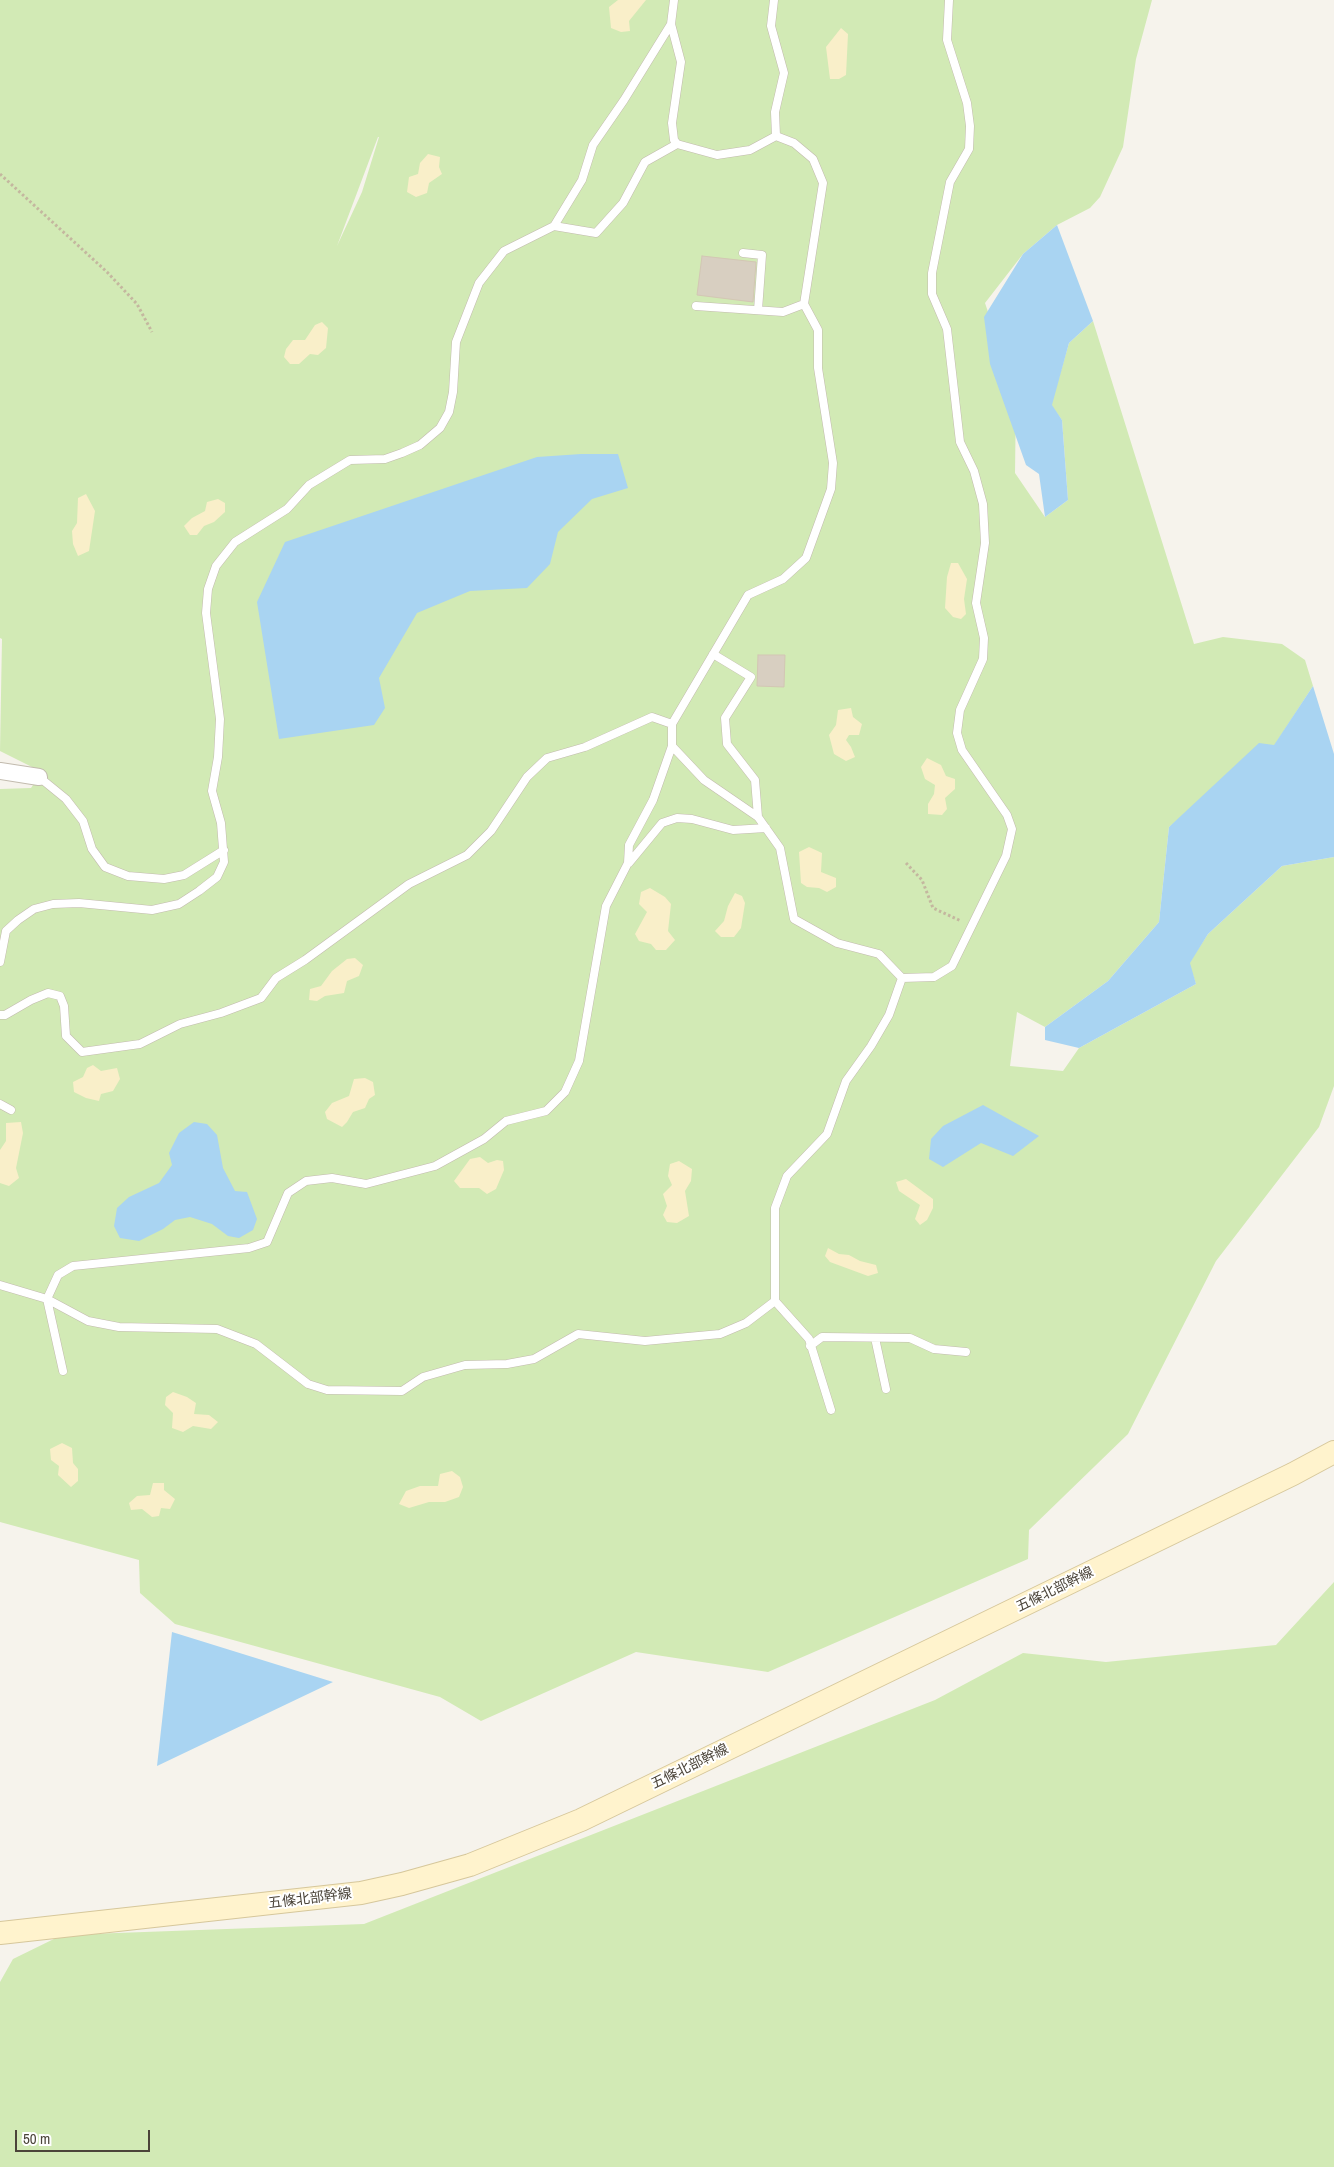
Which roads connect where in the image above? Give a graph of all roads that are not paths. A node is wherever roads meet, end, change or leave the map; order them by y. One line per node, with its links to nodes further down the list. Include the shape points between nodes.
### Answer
1 (674, 0): 4 (lane)
2 (774, 0): 5 (lane, via 771,26 784,73 775,112)
3 (949, 0): 22 (lane, via 947,40 967,103 969,149 950,182 932,273 932,294 947,329 960,442 974,471 983,504 985,543 976,603 984,638 983,659 960,710 957,733 962,750 1007,815 1012,829 1006,856 952,966 934,978)
4 (671, 24): 6 (lane, via 681,62 672,123); 7 (lane, via 593,145 582,180)
5 (776, 136): 6 (lane, via 750,150 717,155); 9 (lane, via 794,143 813,159 823,183)
6 (677, 144): 7 (lane, via 644,162 623,203 596,234)
7 (554, 226): 19 (lane, via 504,251 478,282 456,342 453,392 449,412 440,428 420,445 402,453 385,459 350,460 308,485 286,509 235,542 216,566 208,589 206,613 220,719 212,791 221,822)
8 (743, 253): 11 (lane, via 762,255)
9 (804, 304): 11 (lane, via 783,312); 12 (lane, via 818,330 818,368 833,463 831,489 806,558 783,579 748,595)
10 (696, 306): 11 (lane)
11 (758, 310)
12 (714, 654): 13 (lane); 17 (lane, via 751,677 725,718 727,744 755,780)
13 (672, 724): 14 (lane); 23 (lane, via 652,717 585,747 547,758 527,777 491,832 467,856 409,884 276,978 261,998 180,1024 140,1044 82,1052 66,1036 60,996 48,992 5,1015)
14 (672, 746): 17 (lane, via 704,780); 20 (lane, via 653,800 629,845)
15 (0, 771): 16 (street)
16 (39, 777): 19 (lane, via 66,799 83,821 92,849 106,867 128,876 164,879 184,875)
17 (758, 817): 18 (lane)
18 (766, 828): 20 (lane, via 733,830 677,818 662,823); 22 (lane, via 780,848 794,919 837,943 879,954)
19 (224, 850): 21 (lane, via 224,862 217,877 179,904 152,910 79,903 34,909 6,931)
20 (628, 863): 27 (lane, via 606,906 579,1060 565,1092 546,1111 506,1121 484,1139 435,1166 366,1184 332,1178 306,1181 288,1193 267,1242 249,1248 73,1266 58,1275)
21 (0, 962)
22 (902, 978): 28 (lane, via 889,1015 846,1082 827,1134 788,1176 775,1208)
23 (0, 1014)
24 (0, 1104): 25 (lane)
25 (11, 1110)
26 (0, 1285): 27 (lane)
27 (47, 1299): 28 (lane, via 88,1321 119,1327 217,1328 256,1344 308,1384 327,1390 402,1391 423,1377 465,1365 507,1364 534,1359 578,1334 645,1341 720,1334 746,1323); 32 (lane)
28 (775, 1301): 30 (lane, via 808,1339)
29 (875, 1338): 30 (lane, via 822,1337); 31 (lane, via 910,1338 934,1349); 33 (lane)
30 (810, 1346): 34 (lane)
31 (966, 1352)
32 (63, 1371)
33 (886, 1389)
34 (831, 1410)
35 (1334, 1452): 36 (street, 五條北部幹線, via 581,1820 470,1865 362,1893)
36 (0, 1933)

